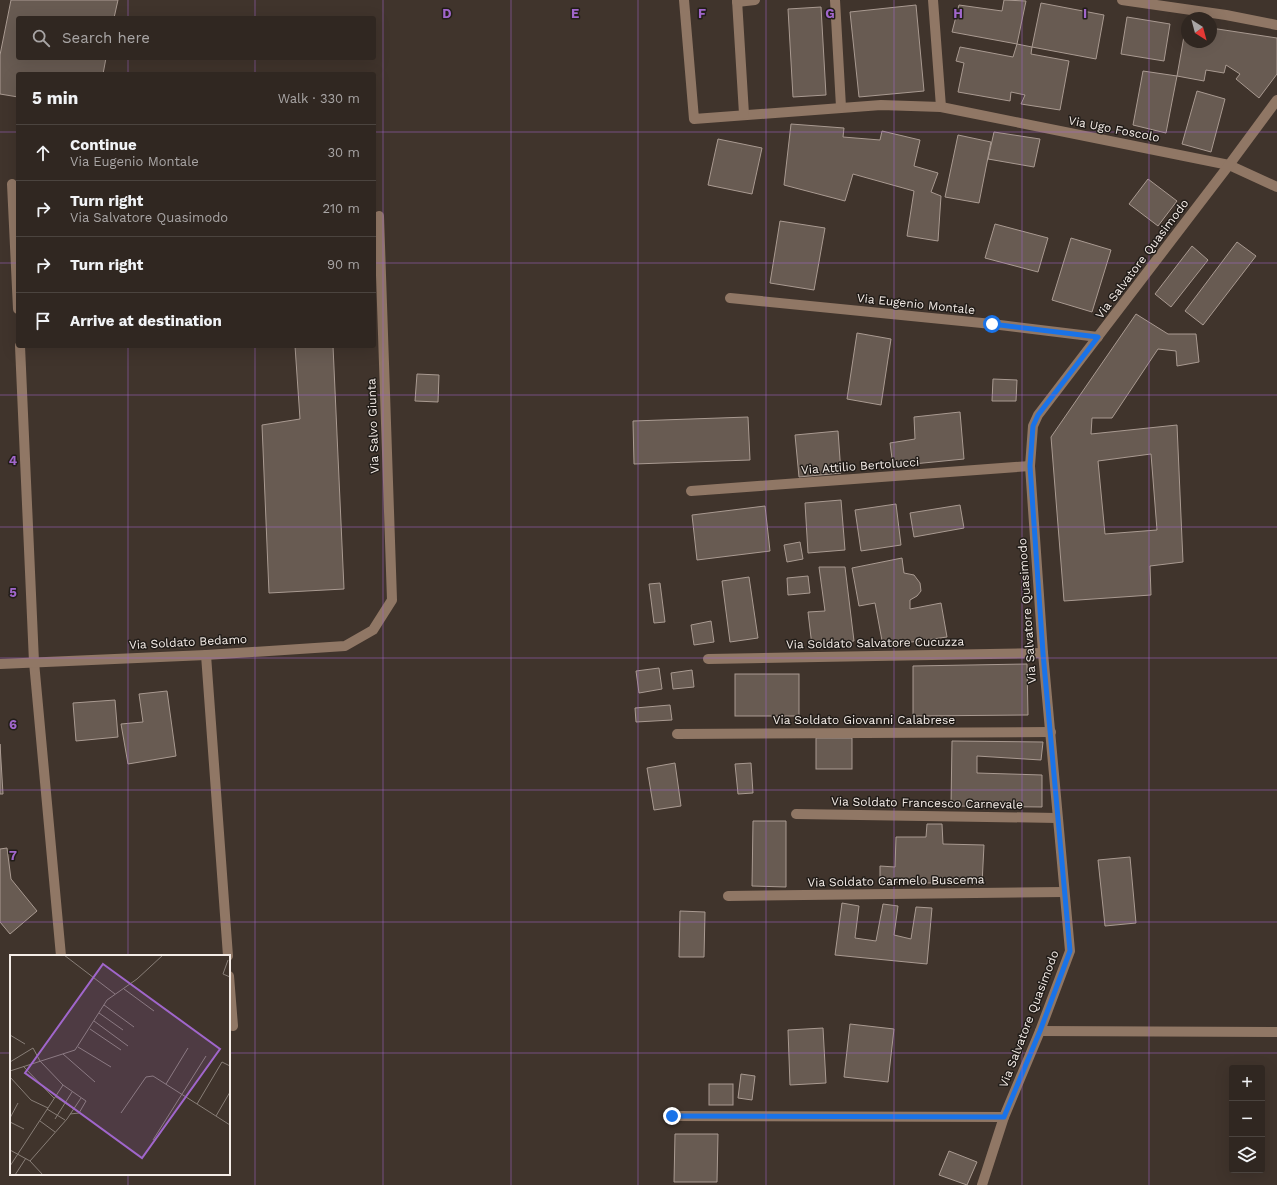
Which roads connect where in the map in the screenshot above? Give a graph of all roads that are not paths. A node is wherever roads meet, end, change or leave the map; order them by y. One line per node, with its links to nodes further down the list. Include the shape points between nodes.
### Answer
1 (684, 0): 11 (street, Via Ugo Foscolo, via 694,119)
2 (755, 0): 6 (street)
3 (835, 0): 9 (street)
4 (933, 0): 10 (street)
5 (1122, 0): 7 (street)
6 (737, 1): 11 (street)
7 (1277, 25)
8 (1277, 100): 12 (street, Via Salvatore Quasimodo)
9 (841, 107): 10 (street, Via Ugo Foscolo); 11 (street, Via Ugo Foscolo)
10 (941, 107): 12 (street, Via Ugo Foscolo)
11 (744, 114)
12 (1229, 166): 14 (street, Via Ugo Foscolo); 18 (street, Via Salvatore Quasimodo)
13 (12, 184): 16 (street)
14 (1277, 187)
15 (379, 216): 22 (street, Via Salvo Giunta, via 392,600)
16 (16, 267)
17 (730, 298): 18 (street, Via Eugenio Montale)
18 (1098, 337): 20 (street, Via Salvatore Quasimodo, via 1038,415 1033,426)
19 (20, 348): 26 (street)
20 (1030, 466): 21 (street, Via Attilio Bertolucci); 23 (street, Via Salvatore Quasimodo)
21 (691, 491)
22 (373, 630): 24 (street, Via Soldato Bedamo, via 345,646)
23 (1043, 653): 25 (street, Via Soldato Salvatore Cucuzza); 28 (street, Via Salvatore Quasimodo)
24 (206, 655): 26 (street, Via Soldato Bedamo); 35 (street)
25 (708, 659)
26 (34, 662): 27 (street, Via Soldato Bedamo); 34 (street)
27 (0, 664)
28 (1051, 732): 29 (street, Via Soldato Giovanni Calabrese); 31 (street, Via Salvatore Quasimodo)
29 (677, 734)
30 (796, 814): 31 (street, Via Soldato Francesco Carnevale)
31 (1057, 818): 32 (street, Via Salvatore Quasimodo)
32 (1063, 892): 33 (street, Via Soldato Carmelo Buscema); 38 (street, Via Salvatore Quasimodo, via 1070,951)
33 (728, 896)
34 (61, 955)
35 (228, 955)
36 (230, 988): 37 (street)
37 (233, 1026)
38 (1040, 1031): 39 (street); 41 (street, Via Salvatore Quasimodo)
39 (1277, 1032)
40 (672, 1116): 41 (street)
41 (1004, 1117): 42 (street, Via Salvatore Quasimodo)
42 (982, 1185)

